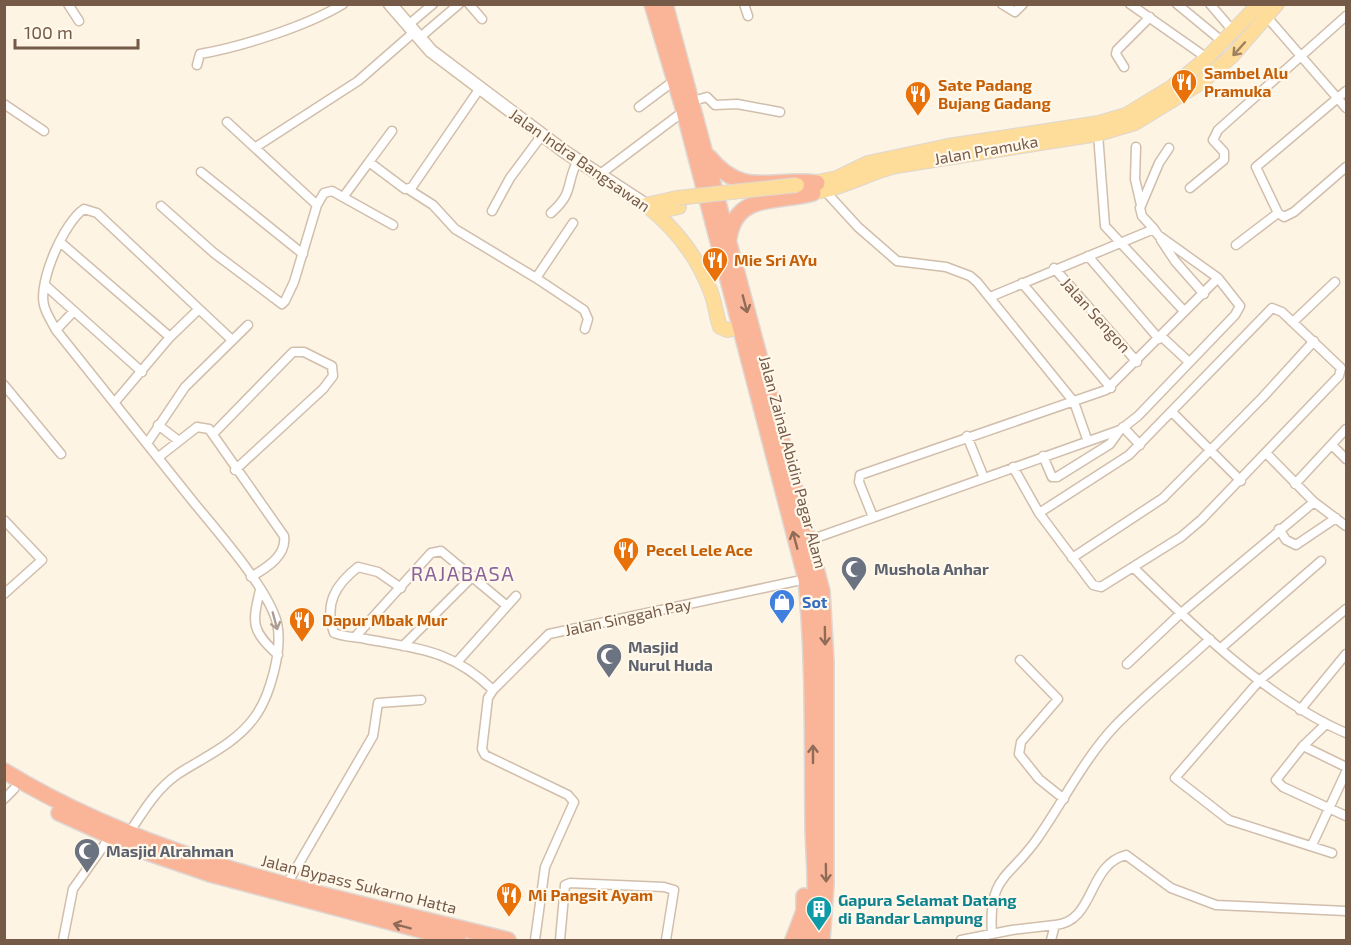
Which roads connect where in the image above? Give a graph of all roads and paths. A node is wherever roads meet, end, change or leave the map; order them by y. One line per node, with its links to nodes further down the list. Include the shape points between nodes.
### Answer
1 (68, 4): 22 (street)
2 (343, 4): 28 (street, via 284,30 200,54)
3 (390, 4): 24 (street, Jalan Indra Bangsawan)
4 (434, 4): 24 (street)
5 (459, 4): 24 (street)
6 (469, 4): 21 (street)
7 (652, 4): 30 (highway, Jalan Zainal Abidin Pagar Alam)
8 (665, 4): 35 (highway, Jalan Zainal Abidin Pagar Alam)
9 (744, 4): 17 (street)
10 (1002, 4): 11 (street, via 1015,12)
11 (1023, 4)
12 (1130, 4): 19 (street)
13 (1210, 4): 23 (street)
14 (1259, 4): 23 (main road, Jalan Pramuka)
15 (1277, 4): 20 (main road, Jalan Pramuka)
16 (1178, 5): 25 (street)
17 (748, 16)
18 (1347, 16): 26 (street)
19 (1150, 17): 27 (street); 29 (street, via 1117,50)
20 (1267, 17): 26 (street); 42 (main road, Jalan Pramuka, one-way to 42, via 1232,56 1179,99 1135,123)
21 (482, 19)
22 (79, 21)
23 (1233, 31): 25 (main road, Jalan Pramuka)
24 (412, 33): 31 (street, Jalan Indra Bangsawan); 45 (street, via 358,81)
25 (1223, 42): 27 (main road, Jalan Pramuka)
26 (1302, 55): 33 (street); 56 (street, via 1218,130 1213,140 1224,152 1224,160)
27 (1207, 58): 44 (main road, Jalan Pramuka, via 1155,99 1126,115)
28 (197, 65)
29 (1124, 67)
30 (675, 80): 35 (highway, Jalan Zainal Abidin Pagar Alam); 36 (street)
31 (480, 88): 43 (street, Jalan Indra Bangsawan); 55 (street)
32 (1347, 90): 33 (street)
33 (1338, 98): 37 (street); 66 (street, via 1256,167)
34 (4, 104): 40 (street)
35 (688, 106): 38 (street, via 707,97 715,105 737,104); 48 (highway, Jalan Zainal Abidin Pagar Alam); 53 (street); 89 (highway, Jalan Zainal Abidin Pagar Alam)
36 (639, 107)
37 (1347, 108)
38 (780, 112)
39 (227, 122): 45 (street)
40 (44, 131)
41 (392, 131): 50 (street)
42 (1098, 134): 44 (main road, Jalan Pramuka); 72 (street, via 1103,218 1107,230)
43 (542, 135): 49 (street, Jalan Indra Bangsawan); 64 (street, via 510,178)
44 (1042, 136): 57 (main road, Jalan Pramuka, via 948,146 868,163)
45 (256, 147): 59 (street)
46 (1136, 147): 61 (street, via 1135,179)
47 (1169, 148): 61 (street)
48 (707, 155): 54 (highway, via 727,176); 70 (highway, Jalan Zainal Abidin Pagar Alam)
49 (578, 160): 53 (street, Jalan Indra Bangsawan); 65 (street, via 568,195)
50 (369, 162): 55 (street); 58 (street)
51 (1347, 167): 66 (street, via 1290,215)
52 (201, 172): 74 (street)
53 (599, 175): 63 (street, Jalan Indra Bangsawan)
54 (744, 183): 57 (highway); 60 (highway, via 738,189 738,197)
55 (411, 187): 77 (street, via 455,229)
56 (1190, 188)
57 (819, 189): 60 (highway); 63 (main road, Jalan Pramuka); 83 (street, via 891,257 901,262 958,270 974,279)
58 (344, 196): 59 (street, via 327,191); 68 (street)
59 (317, 205): 74 (street)
60 (749, 205): 70 (highway, via 735,219)
61 (1141, 205): 69 (street, via 1140,212)
62 (161, 206): 74 (street, via 214,253 282,304)
63 (651, 208): 89 (main road, Jalan Indra Bangsawan, via 683,240 693,256 710,288 720,327)
64 (492, 211)
65 (551, 213)
66 (1278, 213): 73 (street)
67 (573, 223): 77 (street)
68 (393, 225)
69 (1156, 232): 72 (street); 78 (street); 82 (street)
70 (729, 240): 132 (highway, Jalan Zainal Abidin Pagar Alam, one-way to 132)
71 (60, 242): 81 (street); 84 (street, via 78,212 90,208); 92 (street)
72 (1121, 243): 75 (street); 86 (street)
73 (1236, 245)
74 (303, 254)
75 (1088, 256): 76 (street); 93 (street)
76 (1054, 268): 80 (street); 96 (street, Jalan Sengon)
77 (536, 278): 90 (street, via 585,310)
78 (1218, 278): 82 (street); 97 (street, via 1239,302 1240,309)
79 (1335, 282): 87 (street)
80 (1022, 283): 83 (street); 100 (street)
81 (45, 285): 85 (street); 91 (street, via 43,303)
82 (1204, 294): 86 (street)
83 (990, 297): 102 (street)
84 (199, 309): 92 (street); 94 (street)
85 (74, 310): 91 (street); 98 (street)
86 (1184, 311): 93 (street)
87 (1293, 322): 95 (street); 103 (street, via 1272,308)
88 (248, 325): 94 (street)
89 (738, 328): 138 (highway, Jalan Zainal Abidin Pagar Alam, one-way to 89)
90 (585, 329)
91 (56, 330): 101 (street)
92 (170, 338): 98 (street)
93 (1160, 338): 96 (street); 97 (street)
94 (232, 340): 104 (street, via 185,387)
95 (1314, 340): 114 (street); 116 (street, via 1338,364 1342,374)
96 (1137, 362): 100 (street)
97 (1189, 362): 105 (street, via 1138,416)
98 (142, 372): 101 (street)
99 (4, 385): 115 (street)
100 (1111, 388): 102 (street)
101 (115, 402): 111 (street)
102 (1074, 402): 108 (street); 109 (street)
103 (1173, 413): 112 (street); 114 (street)
104 (158, 425): 110 (street); 111 (street)
105 (1121, 428): 109 (street); 112 (street); 118 (street, via 1110,444 1057,477 1052,477)
106 (1347, 429): 113 (street)
107 (213, 434): 110 (street, via 204,426 197,427); 121 (street); 121 (street, via 293,352 304,352 332,366 333,376 323,389)
108 (967, 436): 122 (street); 127 (street, via 858,476)
109 (1087, 439): 118 (street)
110 (179, 441): 117 (street)
111 (148, 442): 117 (street)
112 (1140, 445): 126 (street)
113 (1332, 445): 119 (street); 124 (street)
114 (1209, 450): 123 (street); 133 (street, via 1163,498)
115 (61, 454)
116 (1267, 454): 123 (street); 124 (street)
117 (160, 456): 137 (street)
118 (1043, 456): 120 (street)
119 (1347, 459)
120 (1013, 467): 122 (street); 126 (street)
121 (235, 470): 137 (street, via 284,536 285,544 278,556)
122 (984, 478): 127 (street)
123 (1241, 481): 135 (street, via 1190,529)
124 (1295, 484): 125 (street)
125 (1314, 502): 128 (street); 131 (street)
126 (1040, 513): 133 (street)
127 (873, 517): 132 (street)
128 (1336, 518): 130 (street); 131 (street, via 1296,545 1286,540)
129 (4, 520): 141 (street, via 42,560)
130 (1347, 526)
131 (1279, 529): 145 (street)
132 (810, 540): 171 (highway, Jalan Zainal Abidin Pagar Alam, one-way to 171, via 825,623)
133 (1072, 558): 135 (street, via 1099,588)
134 (1321, 561): 149 (street)
135 (1133, 567): 145 (street)
136 (473, 576): 139 (street, via 441,551 434,550); 143 (street); 148 (street)
137 (251, 577): 140 (street)
138 (806, 579): 156 (street, Jalan Singgah Pay, via 554,632); 167 (highway, Jalan Zainal Abidin Pagar Alam, one-way to 138)
139 (401, 588): 146 (street); 146 (street, via 368,568 358,567 347,576 331,597 329,607 334,633)
140 (260, 590): 151 (street, one-way to 151, via 277,623); 151 (street, via 254,628)
141 (4, 594)
142 (516, 596): 143 (street)
143 (507, 606): 153 (street)
144 (1346, 609): 155 (street)
145 (1180, 614): 147 (street); 154 (street)
146 (356, 637): 148 (street)
147 (1210, 639): 149 (street); 165 (street, via 1114,727)
148 (403, 646): 153 (street)
149 (1221, 648): 155 (street)
150 (1347, 654): 158 (street)
151 (278, 655): 169 (street, via 262,706 253,720 214,754 167,783)
152 (1020, 660): 165 (street, via 1058,699 1021,742 1019,754 1039,779)
153 (458, 661): 156 (street)
154 (1127, 664)
155 (1260, 680): 158 (street); 172 (street, via 1175,778 1228,820)
156 (492, 690): 183 (street, via 486,703 483,752 573,799 545,867)
157 (421, 700): 174 (street, via 378,703 373,736)
158 (1300, 710): 159 (street)
159 (1326, 724): 160 (street); 161 (street)
160 (1347, 733)
161 (1304, 746): 162 (street); 166 (street, via 1277,781)
162 (1347, 770): 166 (street)
163 (4, 771): 169 (highway, Jalan Bypass Sukarno Hatta, via 61,804)
164 (8, 790): 170 (highway, Jalan Bypass Sukarno Hatta)
165 (1064, 799): 179 (street, via 1035,842 1001,878 991,910)
166 (1329, 808): 168 (street); 172 (street)
167 (813, 813): 171 (highway, Jalan Zainal Abidin Pagar Alam); 186 (highway, via 804,853 804,911)
168 (1347, 816)
169 (129, 833): 174 (highway, Jalan Bypass Sukarno Hatta, via 198,859)
170 (110, 837): 175 (highway, Jalan Bypass Sukarno Hatta, via 203,872); 180 (street, via 73,889)
171 (820, 845): 187 (highway, Jalan Zainal Abidin Pagar Alam, via 814,911); 188 (highway, Jalan Zainal Abidin Pagar Alam, one-way to 188)
172 (1312, 845): 173 (street)
173 (1332, 853)
174 (287, 884): 175 (highway, Jalan Bypass Sukarno Hatta)
175 (355, 907): 177 (highway, Jalan Bypass Sukarno Hatta)
176 (1347, 911): 178 (street, via 1216,905 1171,888 1126,855 1116,856 1105,868 1077,917 1068,924)
177 (377, 913): 181 (highway, Jalan Bypass Sukarno Hatta, one-way to 177); 182 (highway, Jalan Bypass Sukarno Hatta)
178 (1055, 925): 179 (street); 190 (street)
179 (992, 934): 189 (street)
180 (63, 940)
181 (458, 940)
182 (508, 940)
183 (535, 940)
184 (560, 940): 185 (street, via 565,885 570,883 674,890)
185 (666, 940)
186 (793, 940)
187 (807, 940)
188 (822, 940)
189 (961, 940)
190 (1051, 940)

